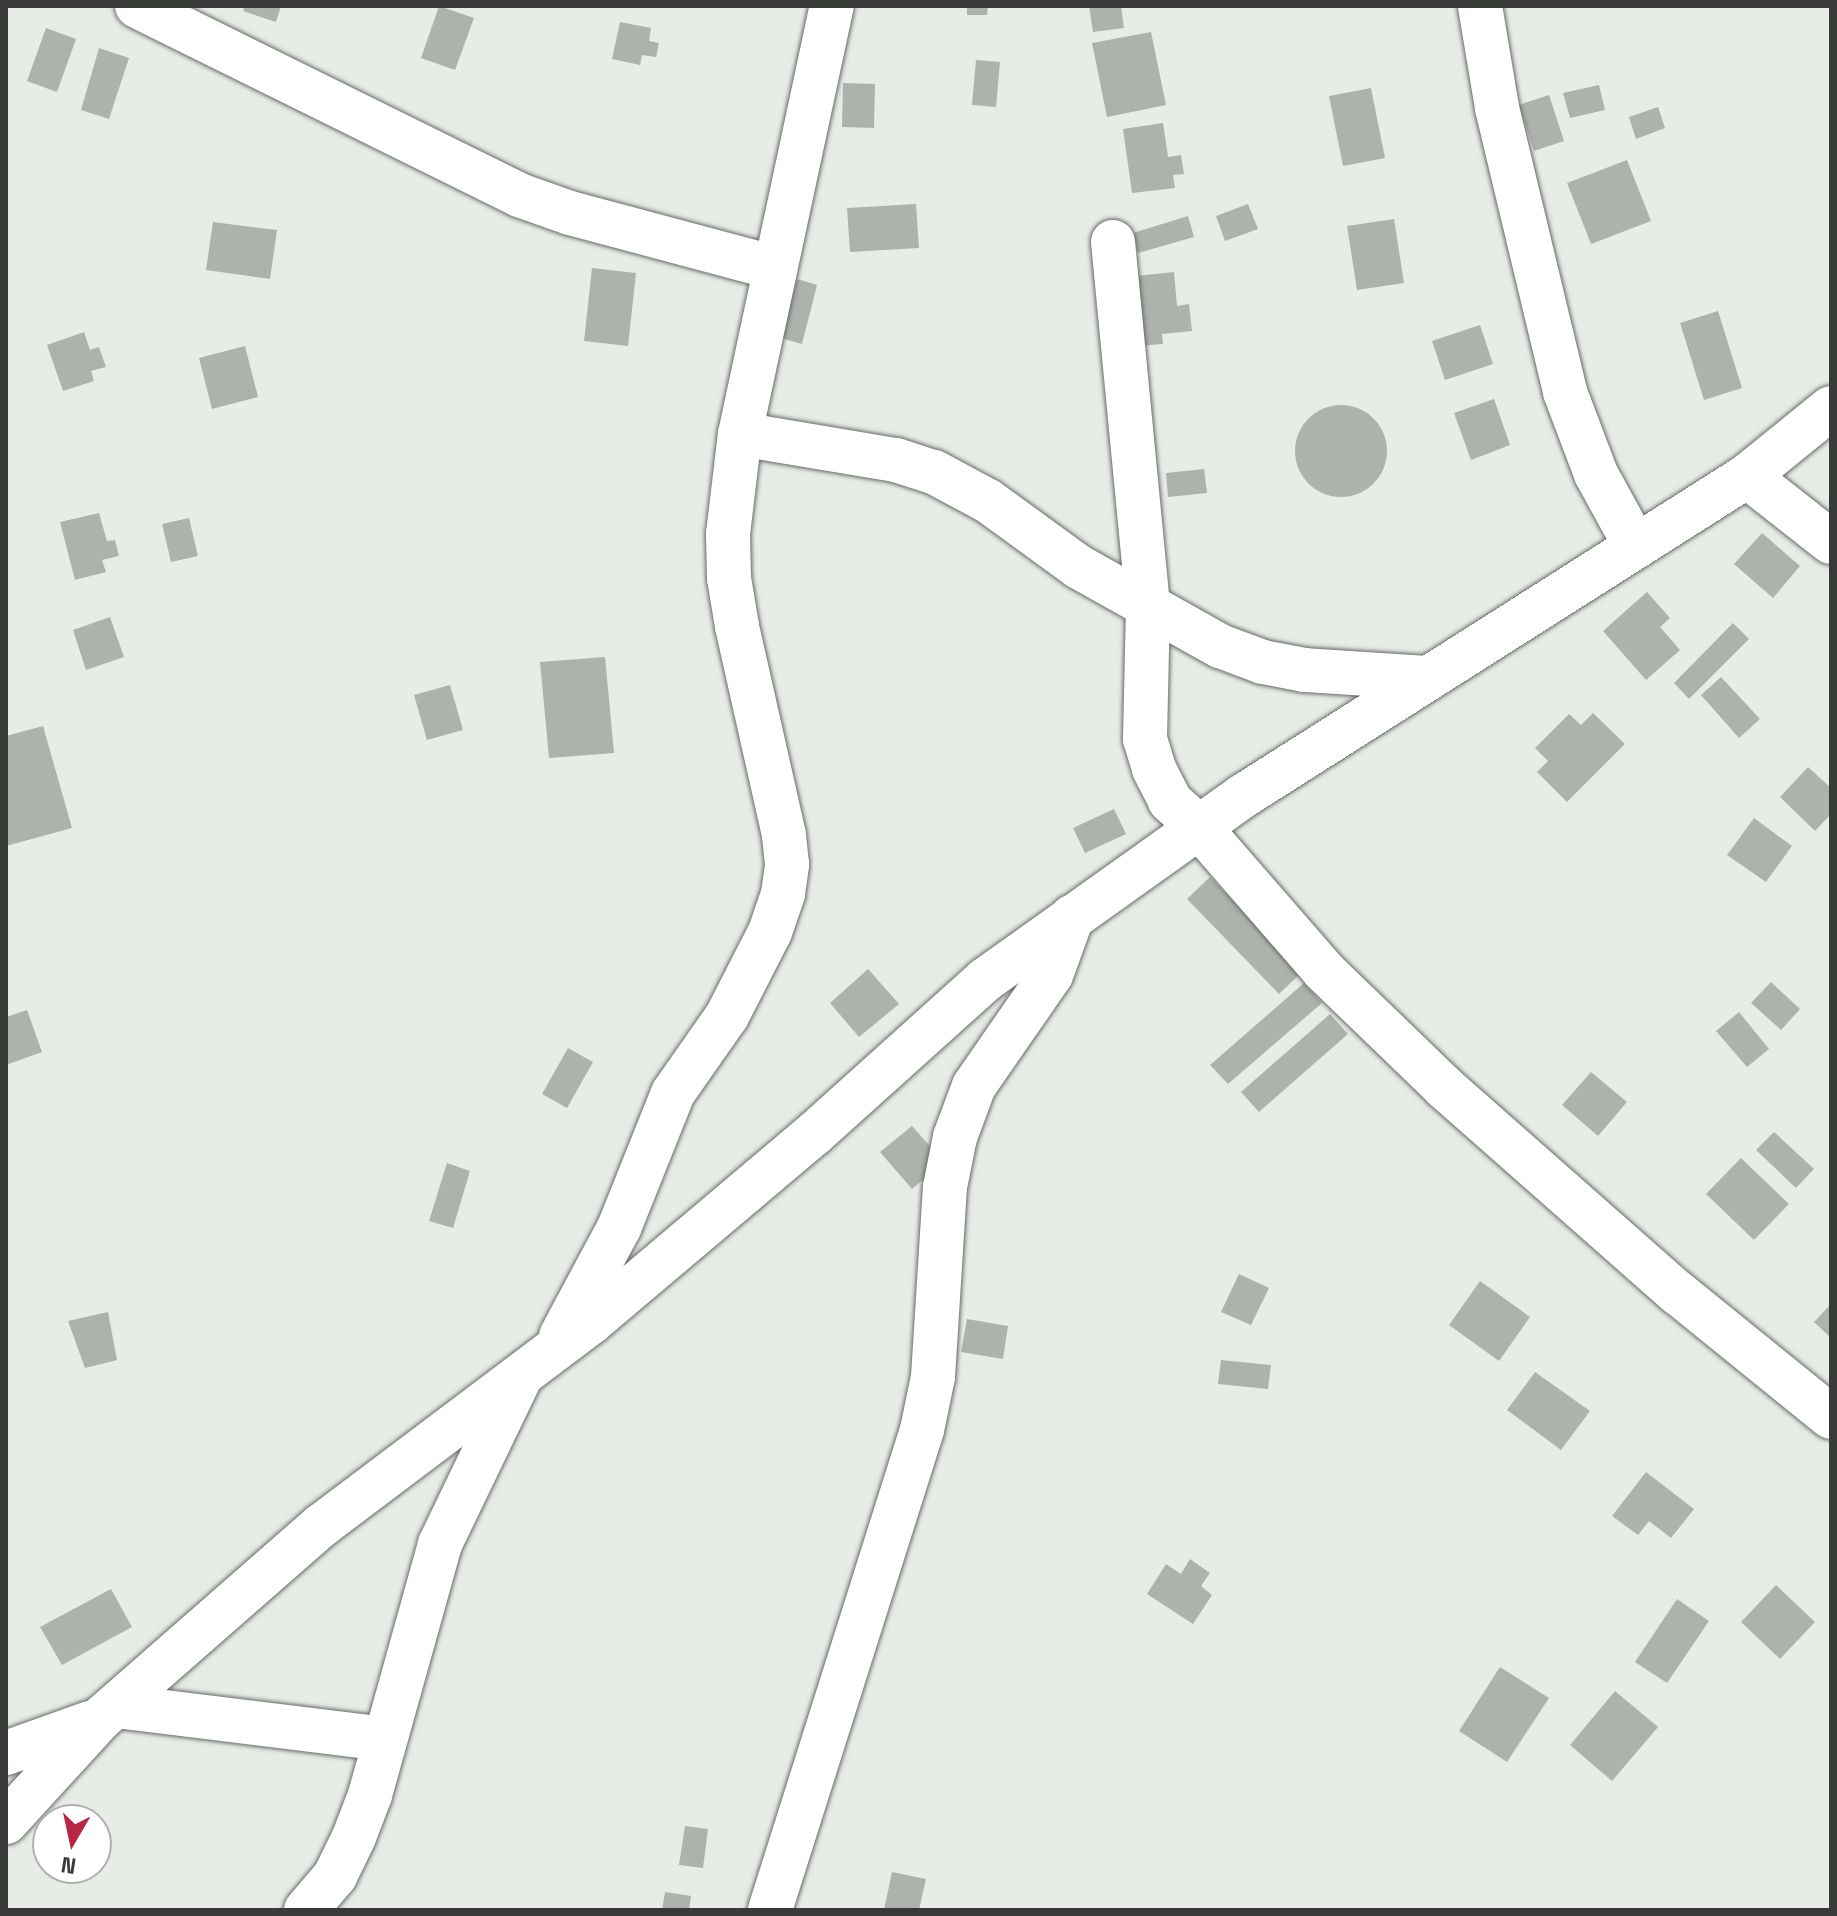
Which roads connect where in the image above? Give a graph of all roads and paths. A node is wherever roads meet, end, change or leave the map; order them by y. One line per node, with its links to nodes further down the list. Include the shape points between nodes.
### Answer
1 (137, 6): 5 (street, via 519,195)
2 (832, 6): 5 (street)
3 (1480, 6): 10 (street, via 1497,108 1565,392 1596,474)
4 (1113, 242): 11 (street)
5 (775, 268): 7 (street)
6 (1831, 408): 8 (street)
7 (740, 434): 11 (street, via 896,460 934,472 988,501 1079,567); 15 (street, via 728,534 729,578 784,835 783,894 770,932 727,1016 673,1093 619,1228)
8 (1747, 476): 9 (street); 10 (street)
9 (1831, 542)
10 (1636, 547): 12 (street)
11 (1148, 606): 12 (street, via 1220,646 1263,662); 13 (street, via 1145,739 1170,801)
12 (1428, 678): 13 (street)
13 (1199, 827): 14 (street); 16 (street, via 1324,971 1444,1087 1678,1293)
14 (1072, 917): 15 (street, via 957,1002 814,1134); 22 (street, via 1056,966 974,1086 955,1137 945,1187 933,1377 922,1430)
15 (537, 1363): 17 (street, via 322,1525); 18 (street, via 440,1544)
16 (1831, 1417)
17 (107, 1713): 18 (street); 19 (street); 20 (street)
18 (384, 1739): 21 (street, via 354,1837 335,1876)
19 (6, 1753)
20 (6, 1822)
21 (306, 1910)
22 (770, 1910)

